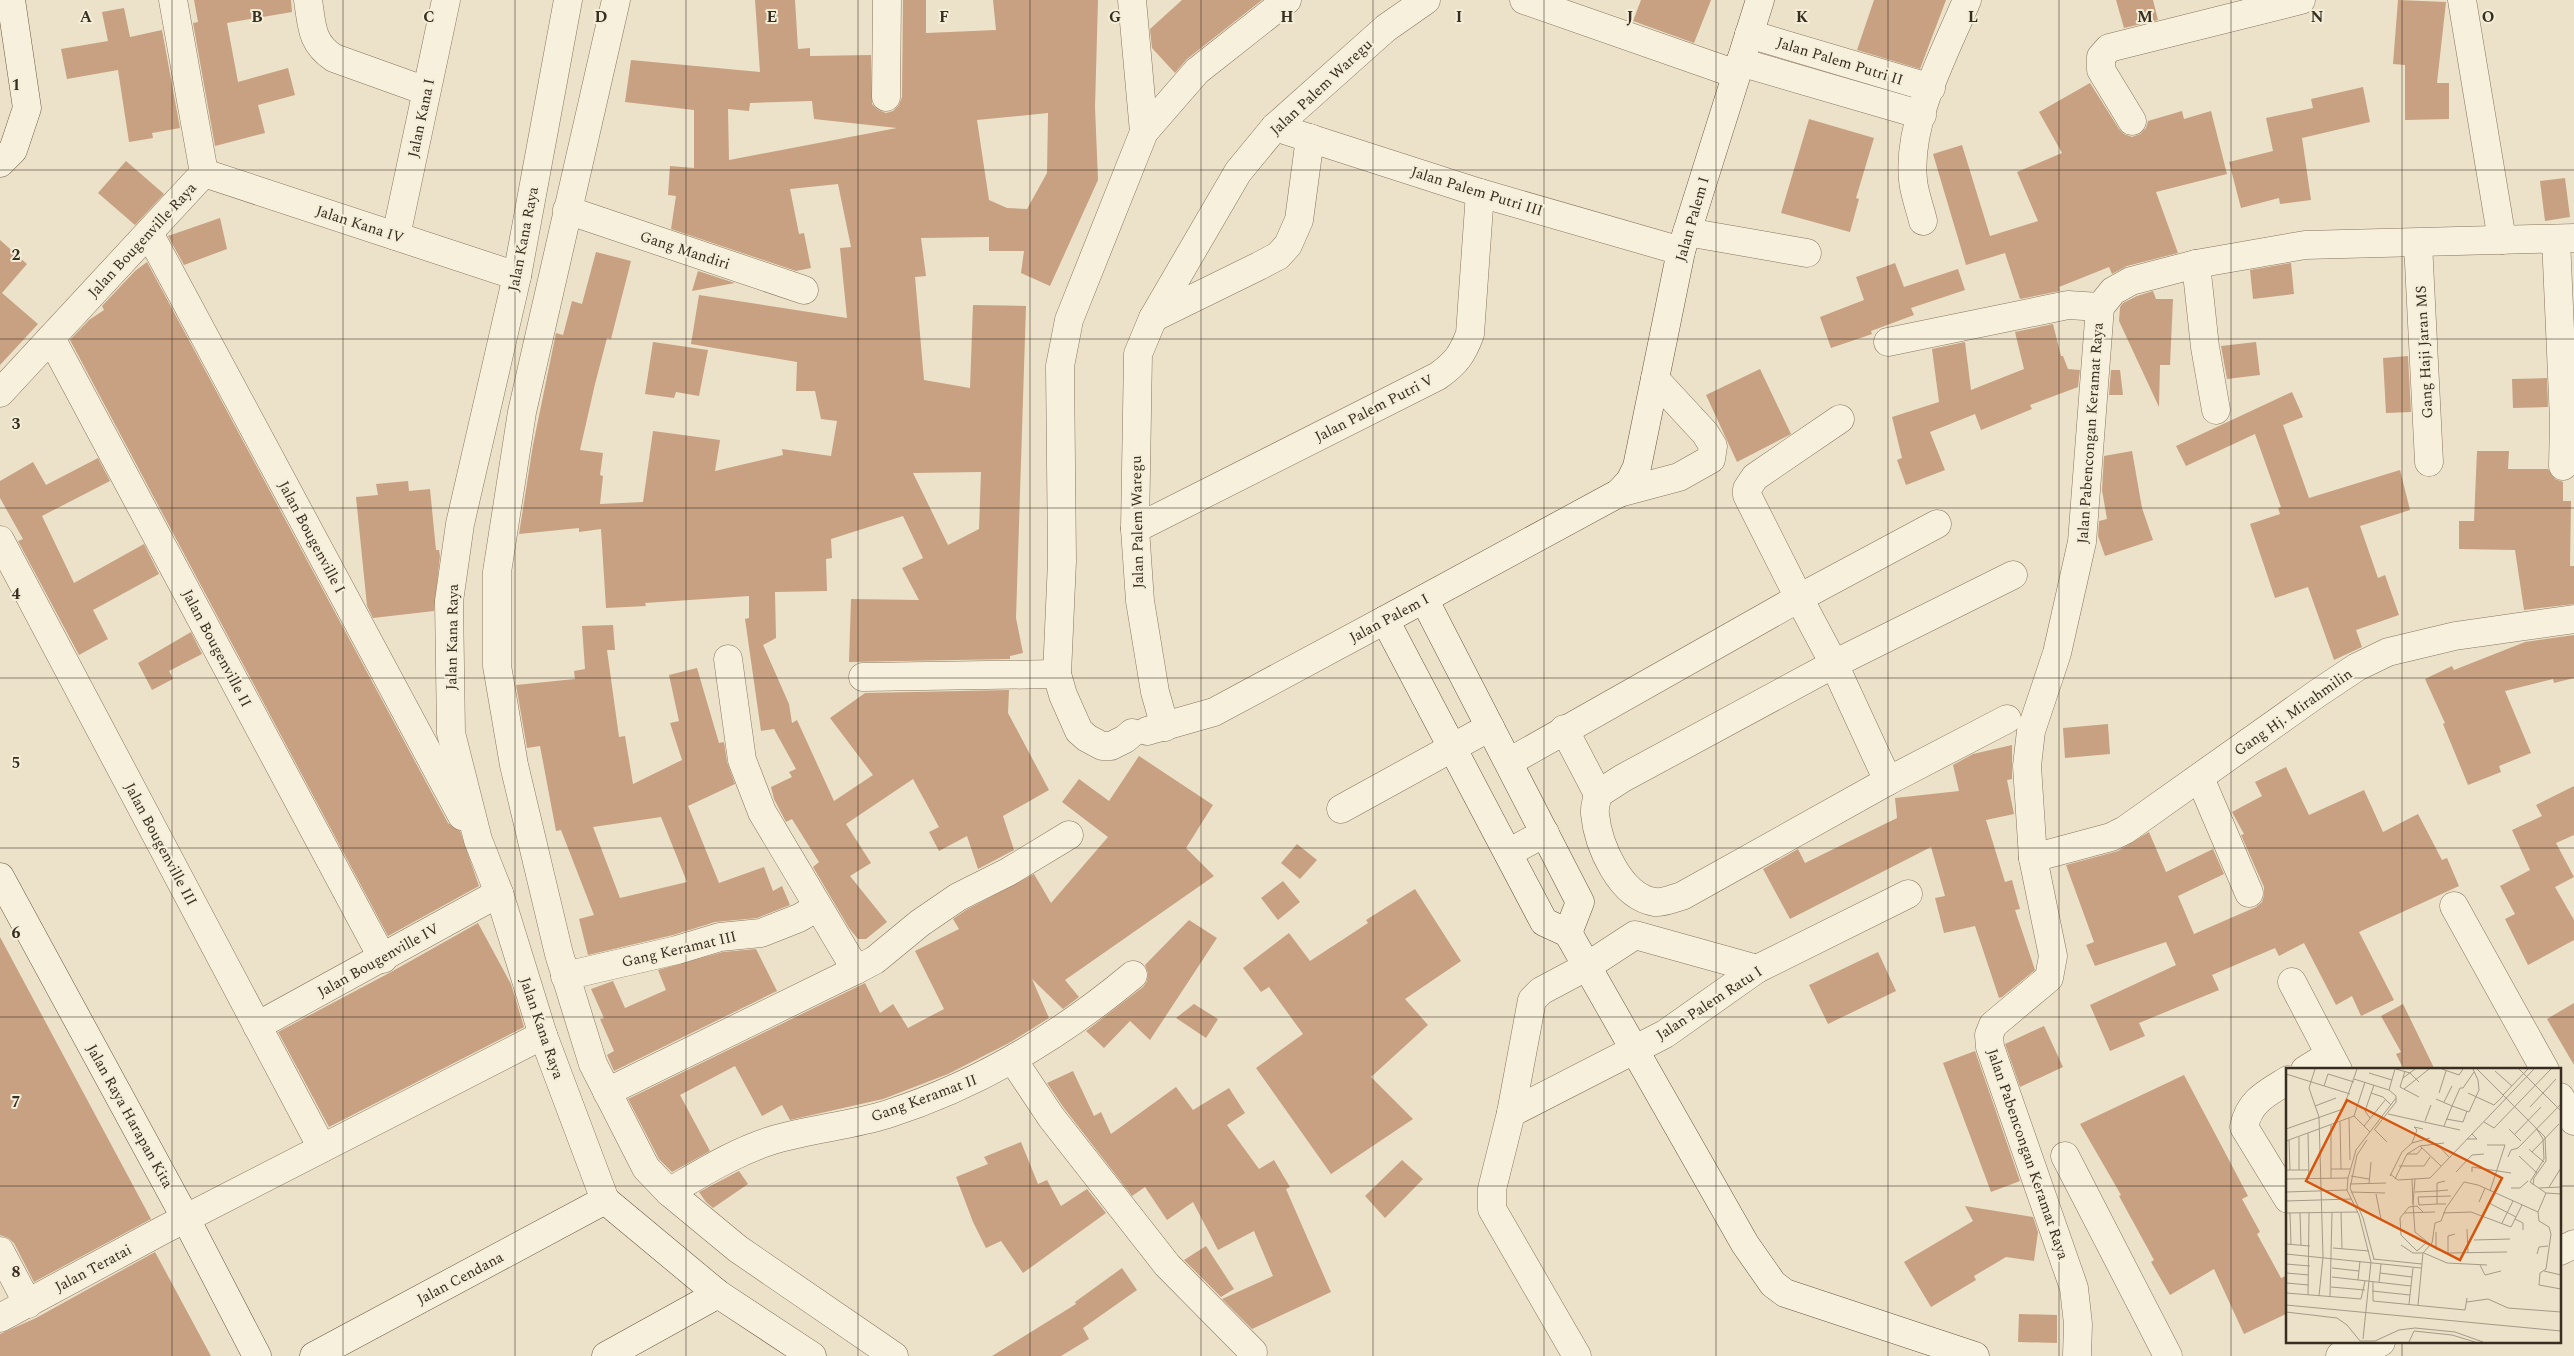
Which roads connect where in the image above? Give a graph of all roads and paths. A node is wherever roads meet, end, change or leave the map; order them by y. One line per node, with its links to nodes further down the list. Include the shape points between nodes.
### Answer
1 (10, 0): 28 (street, via 27,108 13,150)
2 (173, 0): 29 (street, Jalan Bougenville Raya)
3 (308, 0): 21 (street, via 314,35 322,50 334,58)
4 (446, 0): 21 (street, Jalan Kana I)
5 (568, 0): 41 (street, Jalan Kana Raya)
6 (616, 0): 31 (street)
7 (887, 0): 22 (street)
8 (1132, 0): 26 (street)
9 (1287, 0): 26 (street, via 1197,71)
10 (1426, 0): 25 (street, Jalan Palem Waregu, via 1386,28)
11 (1524, 0): 16 (street, Jalan Palem Putri II)
12 (1760, 0): 18 (street, Jalan Palem I)
13 (1967, 0): 20 (street)
14 (2301, 0): 17 (street)
15 (2462, 0): 36 (street)
16 (1565, 7): 19 (street, Jalan Palem Putri II)
17 (2240, 7): 24 (street, via 2115,46 2104,53 2100,63 2102,70)
18 (1749, 34): 19 (street, Jalan Palem I); 20 (street, Jalan Palem Putri II)
19 (1738, 68): 23 (street, Jalan Palem Putri II); 37 (street, Jalan Palem I)
20 (1931, 88): 23 (street)
21 (426, 91): 34 (street, Jalan Kana I)
22 (886, 97)
23 (1922, 115): 32 (street, via 1916,134 1913,171)
24 (2132, 121)
25 (1275, 128): 27 (street, Jalan Palem Putri III); 44 (street, Jalan Palem Waregu, via 1238,172)
26 (1144, 132): 66 (street, via 1069,320 1060,366)
27 (1310, 138): 30 (street, Jalan Palem Putri III); 44 (street, Jalan Palem Waregu, via 1298,220 1288,245 1278,256)
28 (0, 163)
29 (204, 173): 33 (street, Jalan Bougenville Raya); 34 (street, Jalan Kana IV)
30 (1480, 194): 37 (street, Jalan Palem Putri III); 56 (street, Jalan Palem Putri V, via 1470,334 1455,364 1438,376)
31 (566, 210): 42 (street, Gang Mandiri); 94 (street, via 522,412 498,563 497,666 514,765)
32 (1923, 221)
33 (149, 233): 45 (street, Jalan Bougenville Raya); 79 (street, Jalan Bougenville I, via 462,818)
34 (396, 236): 41 (street, Jalan Kana IV)
35 (2565, 238): 36 (street, Jalan Pabencongan Keramat Raya); 51 (street)
36 (2502, 240): 38 (street, Jalan Pabencongan Keramat Raya)
37 (1684, 242): 39 (street, Jalan Palem Putri III); 47 (street, Jalan Palem I)
38 (2418, 243): 40 (street, Jalan Pabencongan Keramat Raya, via 2305,245); 52 (street, Gang Haji Jaran MS)
39 (1807, 253)
40 (2196, 264): 43 (street, Jalan Pabencongan Keramat Raya, via 2131,280 2113,291); 49 (street)
41 (516, 276): 79 (street, Jalan Kana Raya, via 460,524 449,601 452,733)
42 (804, 290)
43 (2100, 307): 46 (street, via 2068,305); 81 (street, Jalan Pabencongan Keramat Raya, via 2082,542 2057,653 2031,731 2027,766)
44 (1153, 318): 56 (street, Jalan Palem Waregu, via 1138,354)
45 (51, 338): 48 (street, Jalan Bougenville Raya); 89 (street, Jalan Bougenville II)
46 (1888, 342)
47 (1655, 379): 54 (street, Jalan Palem I, via 1637,467); 54 (street, Jalan Palem I, via 1706,433 1713,446 1712,459 1679,477)
48 (0, 392)
49 (2216, 410)
50 (1840, 419): 59 (street, via 1755,477 1747,488 1747,495)
51 (2569, 420): 53 (street)
52 (2429, 462)
53 (2563, 466)
54 (1619, 493): 60 (street, Jalan Palem I)
55 (1937, 524): 59 (street)
56 (1135, 529): 70 (street, Jalan Palem Waregu, via 1140,601 1155,692)
57 (0, 540): 96 (street, Jalan Bougenville III)
58 (2013, 575): 64 (street)
59 (1799, 598): 64 (street); 69 (street)
60 (1424, 600): 62 (street, Jalan Palem I); 68 (street)
61 (2574, 619): 73 (street, Gang Hj. Mirahmilin, via 2455,636 2388,652 2357,667 2318,693)
62 (1385, 620): 70 (street, Jalan Palem I, via 1214,712); 71 (street)
63 (728, 659): 87 (street, via 742,760 762,812)
64 (1834, 664): 74 (street); 75 (street)
65 (863, 677): 66 (street)
66 (1060, 684): 70 (street, Jalan Palem I, via 1079,731 1095,744 1111,746)
67 (2007, 719): 74 (street)
68 (1490, 727): 71 (street); 72 (street)
69 (1564, 729): 72 (street); 75 (street)
70 (1148, 731)
71 (1452, 748): 76 (street); 80 (street)
72 (1509, 762): 77 (street)
73 (2200, 778): 81 (street, Gang Hj. Mirahmilin, via 2125,830); 84 (street)
74 (1888, 781): 75 (street, via 1682,896 1656,902 1638,896 1622,883 1602,844 1595,812)
75 (1598, 794)
76 (1341, 809)
77 (1545, 833): 80 (street); 88 (street, via 1580,902)
78 (1069, 835): 91 (street, via 1008,872 958,896 875,960)
79 (478, 840): 83 (street, Jalan Kana Raya)
80 (1508, 853): 88 (street, via 1544,922)
81 (2033, 858): 129 (street, Jalan Pabencongan Keramat Raya, via 2053,956 2052,969 2049,978 1993,1025 1989,1035 1990,1046 2074,1288)
82 (0, 877): 113 (street, Jalan Raya Harapan Kita)
83 (499, 893): 89 (street, Jalan Bougenville IV); 97 (street, Jalan Kana Raya)
84 (2249, 893)
85 (1908, 894): 92 (street, Jalan Palem Ratu I)
86 (2454, 906): 102 (street)
87 (818, 907): 91 (street); 94 (street, Gang Keramat III, via 761,933 720,937)
88 (1568, 933): 90 (street)
89 (383, 958): 96 (street, Jalan Bougenville IV)
90 (1586, 967): 92 (street, via 1635,935); 98 (street); 106 (street, via 1541,991 1532,1000)
91 (856, 970): 104 (street)
92 (1757, 970): 98 (street, Jalan Palem Ratu I, via 1665,1034)
93 (1133, 975): 99 (street, Gang Keramat II, via 1103,1000)
94 (566, 976): 104 (street, via 593,1064)
95 (2292, 982): 100 (street)
96 (257, 1026): 108 (street, Jalan Bougenville III)
97 (543, 1035): 108 (street, Jalan Teratai); 112 (street, Jalan Kana Raya)
98 (1636, 1049): 106 (street, Jalan Palem Ratu I); 128 (street, via 1745,1244 1773,1284 1785,1293)
99 (1013, 1060): 110 (street, Gang Keramat II, via 974,1080 887,1114 772,1141 730,1156); 121 (street, via 1051,1117 1168,1264)
100 (2334, 1062): 101 (street)
101 (2312, 1068)
102 (2544, 1068)
103 (2286, 1081): 111 (street, via 2256,1100 2244,1128)
104 (607, 1092): 110 (street, via 646,1168)
105 (2562, 1100): 107 (street)
106 (1511, 1113): 127 (street, via 1492,1189 1492,1209)
107 (2574, 1121)
108 (322, 1148): 113 (street, Jalan Teratai)
109 (2065, 1156): 130 (street)
110 (669, 1192): 126 (street, via 738,1249)
111 (2286, 1195)
112 (605, 1200): 117 (street); 123 (street, Jalan Cendana)
113 (186, 1219): 118 (street, Jalan Teratai); 122 (street, Jalan Raya Harapan Kita)
114 (2574, 1244): 115 (street)
115 (2562, 1250)
116 (0, 1251): 118 (street)
117 (718, 1294): 124 (street); 125 (street)
118 (28, 1304): 119 (street, Jalan Teratai)
119 (0, 1318)
120 (2370, 1345): 131 (street)
121 (1252, 1352)
122 (257, 1356)
123 (314, 1356)
124 (606, 1356)
125 (812, 1356)
126 (894, 1356)
127 (1577, 1356)
128 (1975, 1356)
129 (2077, 1356)
130 (2168, 1356)
131 (2340, 1356)

